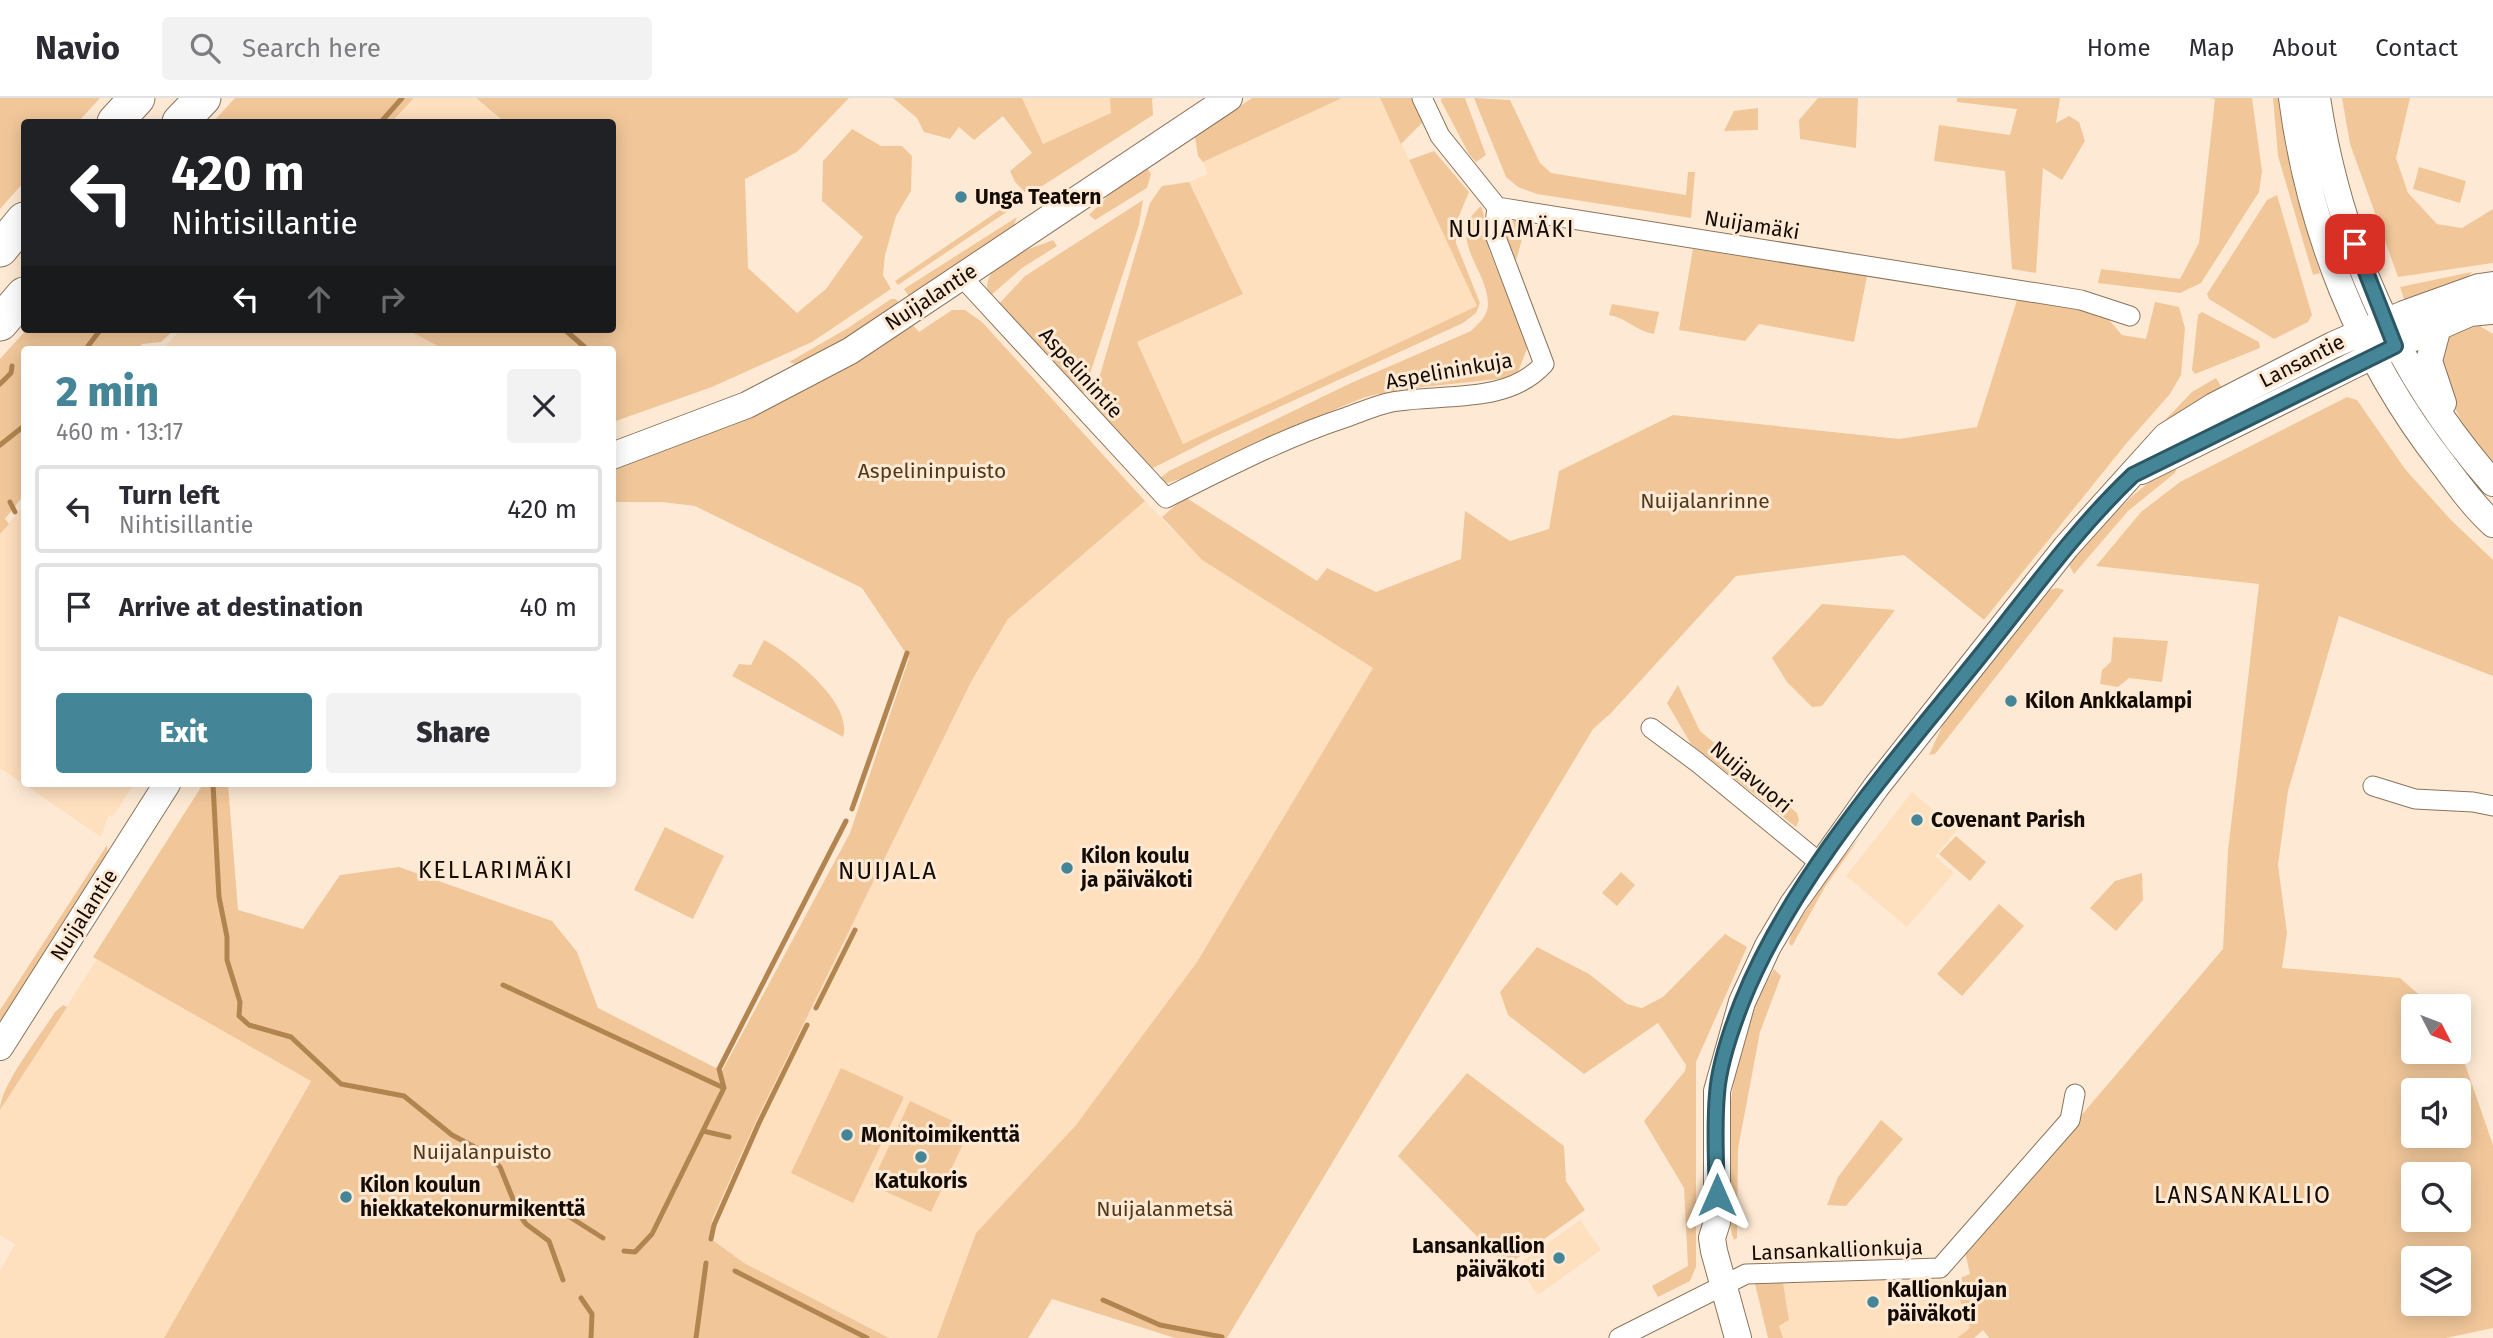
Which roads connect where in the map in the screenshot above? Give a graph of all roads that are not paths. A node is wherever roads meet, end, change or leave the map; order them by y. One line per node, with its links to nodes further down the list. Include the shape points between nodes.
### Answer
1 (137, 98): 7 (highway)
2 (203, 98): 8 (highway)
3 (1229, 98): 12 (street, Nuijalantie)
4 (1422, 98): 9 (street, via 1440,136)
5 (2292, 98): 18 (street, via 2319,220)
6 (2317, 98): 19 (street, via 2339,201)
7 (118, 119)
8 (183, 119)
9 (1497, 207): 15 (street, Nuijamäki, via 2081,300); 24 (street, Aspelininkuja, via 1494,232 1544,364 1532,377 1487,392 1391,402 1288,437)
10 (21, 224): 11 (highway)
11 (0, 249)
12 (962, 277): 21 (street, Nuijalantie, via 850,351 796,380 736,410); 24 (street, Aspelinintie)
13 (21, 298): 16 (highway)
14 (2492, 303): 17 (street, Lansantie); 19 (street, Lansantie, via 2479,286)
15 (2130, 316)
16 (0, 323)
17 (2438, 327): 19 (street, Lansantie); 20 (street, via 2429,355 2433,379)
18 (2360, 332): 19 (street); 22 (street, Lansantie, via 2185,424 2166,436)
19 (2384, 341): 20 (street); 22 (street, Lansantie); 25 (street, via 2421,436)
20 (2462, 446): 23 (street)
21 (616, 455)
22 (2133, 475): 30 (street, Lansantie, via 2066,547)
23 (2493, 483)
24 (1166, 498)
25 (2493, 524)
26 (1651, 728): 30 (street, Nuijavuori)
27 (2373, 786): 29 (street, via 2415,799)
28 (165, 787): 31 (street, Nuijalantie)
29 (2493, 806)
30 (1821, 863): 33 (street, Lansantie, via 1768,946 1742,1002 1717,1091 1717,1222 1712,1238)
31 (0, 1046)
32 (2075, 1094): 33 (street, Lansankallionkuja, via 2070,1120 1940,1268 1746,1274)
33 (1724, 1286): 34 (street, Lansankallionkuja); 35 (street, Lansantie)
34 (1619, 1338)
35 (1738, 1338)

